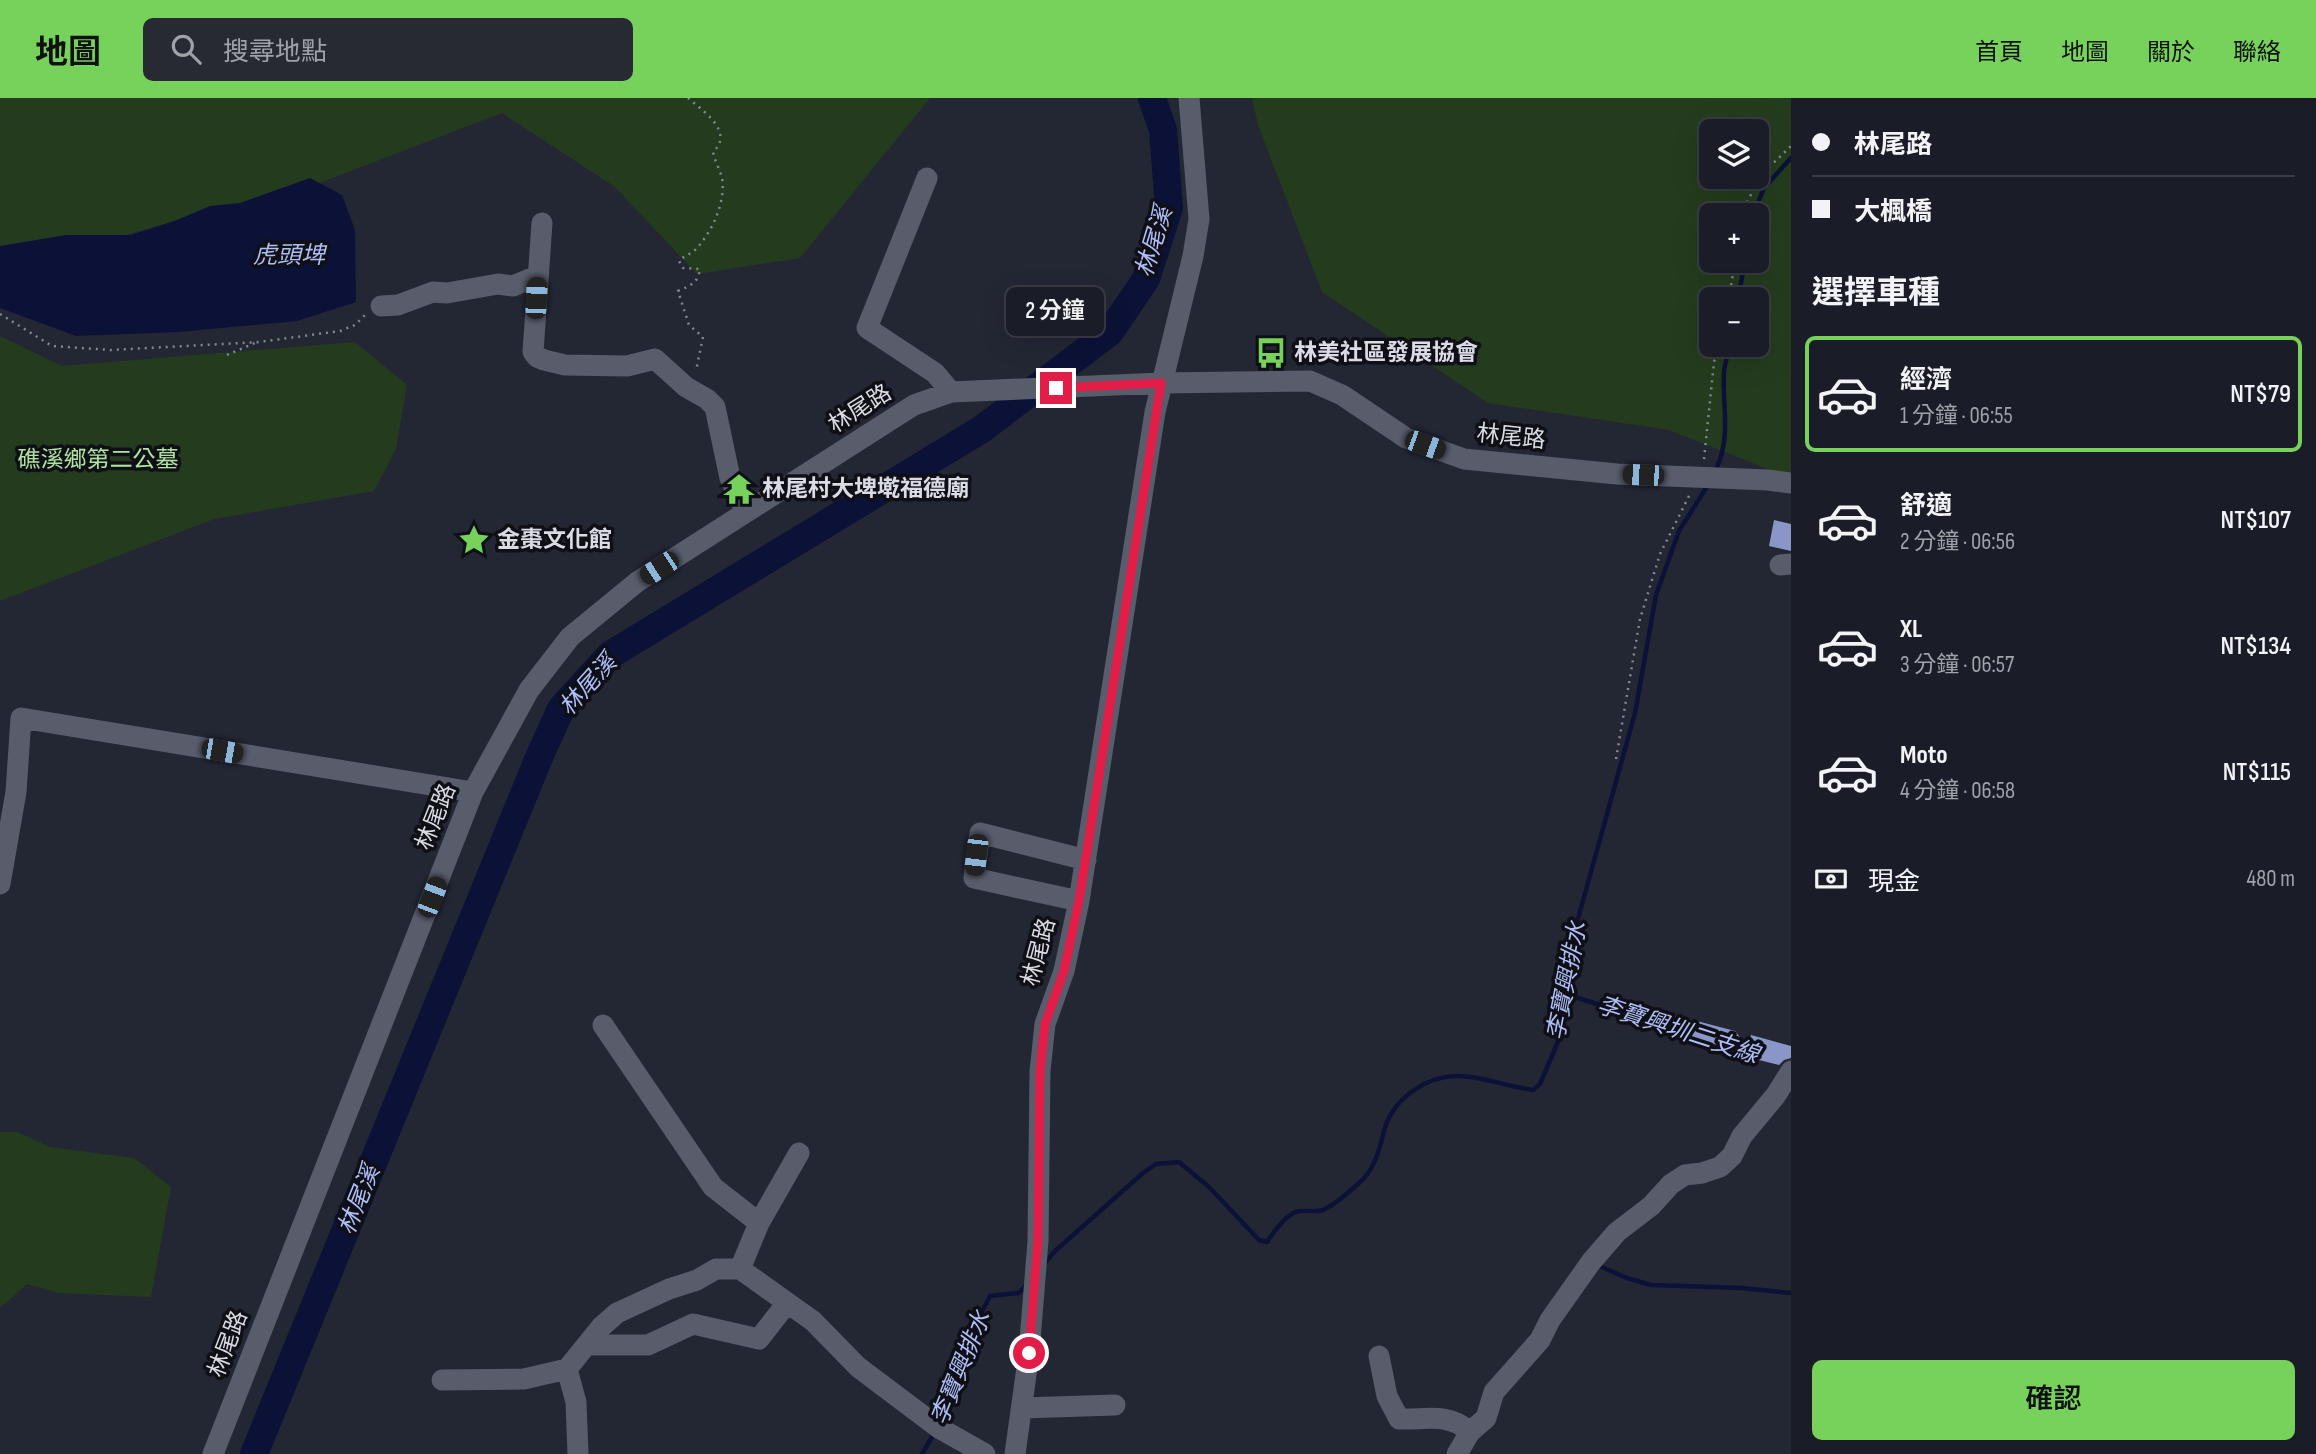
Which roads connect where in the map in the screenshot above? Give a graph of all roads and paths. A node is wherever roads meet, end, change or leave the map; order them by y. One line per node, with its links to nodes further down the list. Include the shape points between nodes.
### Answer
1 (688, 98): 15 (path, via 712,119 722,136 713,152 722,178 718,212 700,245 679,261 682,268 700,269 693,284 678,291 689,324 703,337 696,375)
2 (1189, 98): 13 (street, 林尾路, via 1199,219)
3 (1791, 146): 5 (path, via 1759,176)
4 (927, 178): 14 (street, via 867,328 935,373)
5 (1747, 203)
6 (542, 223): 7 (street)
7 (537, 276): 8 (street, via 513,286 433,292); 15 (street, via 533,352 537,357 565,365 627,366 655,359)
8 (381, 306): 10 (path, via 340,331)
9 (0, 314): 10 (path, via 52,346 111,350)
10 (258, 342): 11 (path)
11 (227, 355)
12 (1715, 357): 16 (path, via 1705,457)
13 (1161, 383): 14 (street, 林尾路); 16 (street, 林尾路, via 1310,381 1342,395 1406,438 1464,458); 21 (street, 林尾路)
14 (951, 393): 18 (street, 林尾路, via 914,405)
15 (707, 399): 18 (street, via 715,407 730,478)
16 (1694, 477): 17 (street, 林尾路); 19 (path, via 1689,497 1660,554 1640,619)
17 (1791, 483)
18 (746, 512): 20 (street, 林尾路, via 637,582 570,637 529,690)
19 (1616, 759)
20 (473, 792): 22 (street, via 21,718 16,792); 37 (street, 林尾路)
21 (1086, 860): 23 (street, 林尾路); 23 (street, via 980,833 974,878)
22 (0, 884)
23 (1079, 901): 35 (street, 林尾路, via 1064,971 1045,1024 1038,1241)
24 (603, 1025): 27 (street, via 713,1188)
25 (1791, 1071): 36 (street, via 1732,1156 1720,1167 1685,1175 1671,1184 1608,1242 1540,1340 1494,1392 1486,1418)
26 (799, 1153): 27 (street)
27 (759, 1223): 28 (street)
28 (740, 1269): 29 (street); 30 (street, via 716,1269 617,1313)
29 (787, 1303): 30 (street, via 759,1339 693,1324 648,1345); 39 (street, via 813,1321 858,1367 939,1428)
30 (588, 1345): 32 (street)
31 (1379, 1356): 36 (street, via 1387,1396 1399,1419 1442,1417)
32 (567, 1369): 33 (street, via 524,1379); 38 (street, via 576,1402)
33 (442, 1380)
34 (1115, 1405): 35 (street)
35 (1022, 1408): 40 (street, 林尾路)
36 (1470, 1432): 41 (street)
37 (213, 1454)
38 (578, 1454)
39 (985, 1454)
40 (1015, 1454)
41 (1457, 1454)

